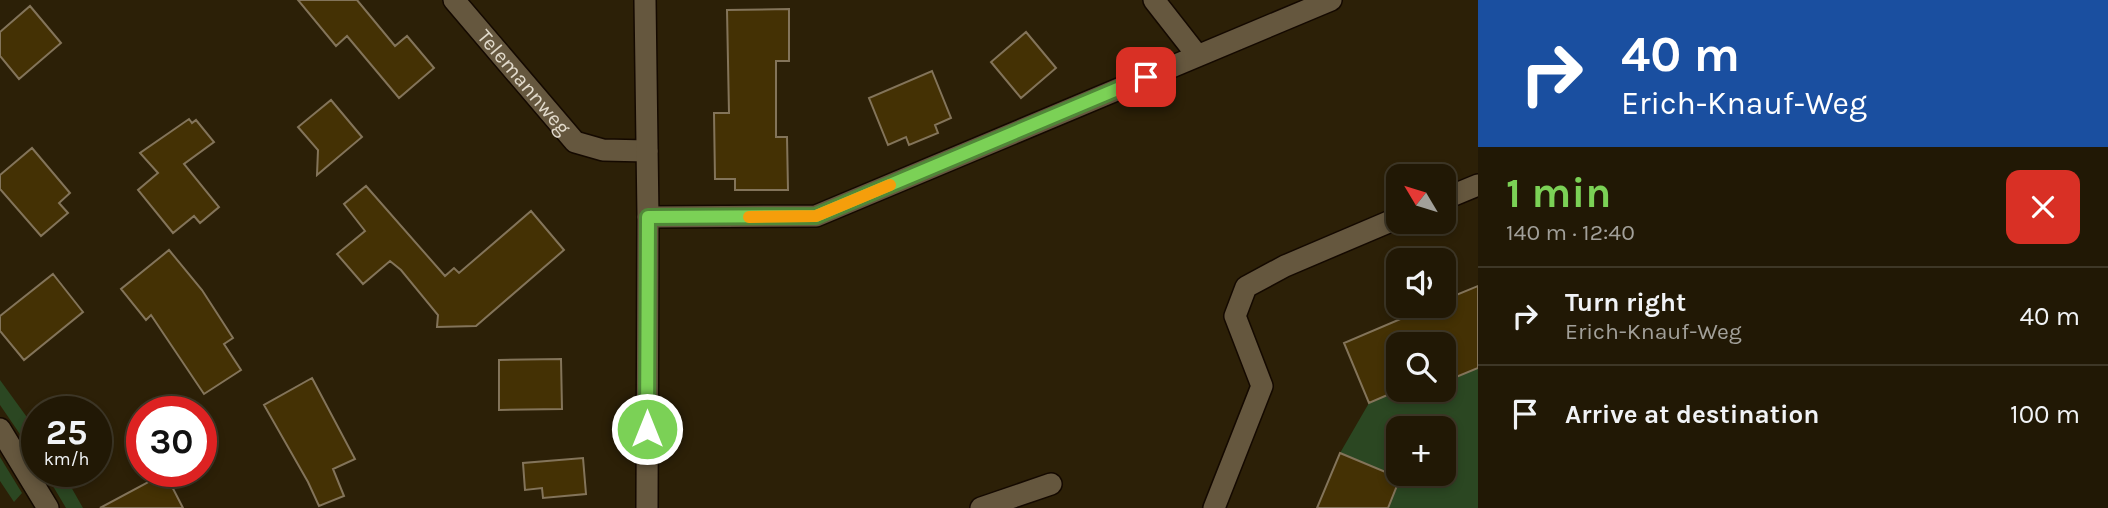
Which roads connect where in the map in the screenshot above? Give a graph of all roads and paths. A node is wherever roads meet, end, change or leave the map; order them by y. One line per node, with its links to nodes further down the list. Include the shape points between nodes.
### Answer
1 (453, 0): 6 (street, Telemannweg, via 575,142 603,150)
2 (645, 0): 6 (street)
3 (1154, 0): 5 (street)
4 (1331, 0): 5 (street)
5 (1197, 55): 9 (street, via 816,216)
6 (647, 151): 9 (street)
7 (1478, 185): 8 (street)
8 (1456, 194)
9 (648, 217): 14 (street)
10 (1386, 223): 16 (street, via 1246,287 1235,316 1262,386)
11 (0, 429): 13 (street)
12 (1051, 484): 15 (street)
13 (48, 508)
14 (647, 508)
15 (981, 508)
16 (1214, 508)

